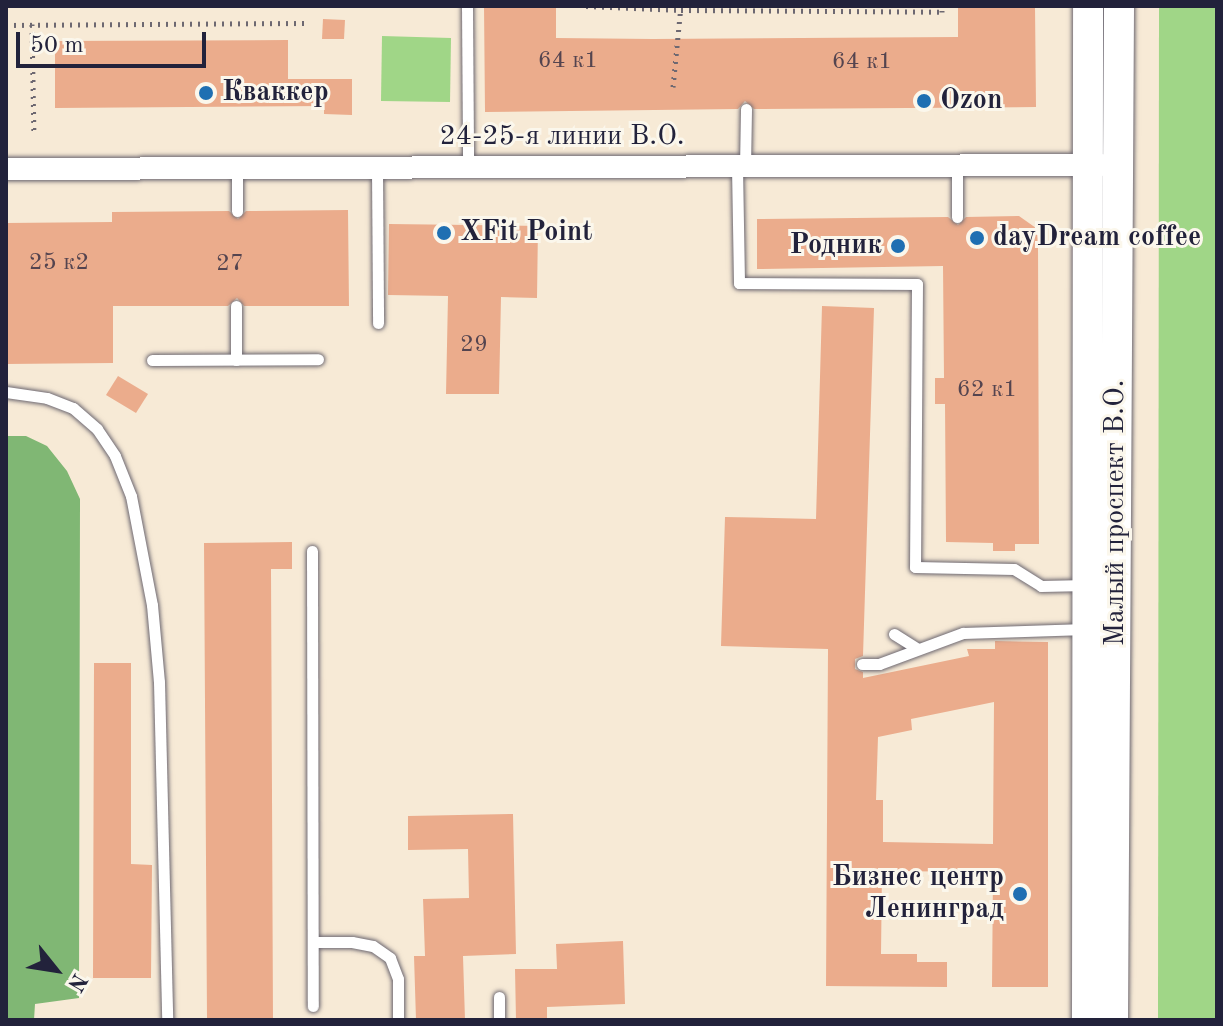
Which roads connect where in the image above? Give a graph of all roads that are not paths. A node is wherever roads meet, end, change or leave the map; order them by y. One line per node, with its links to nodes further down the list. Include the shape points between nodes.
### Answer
1 (467, 6): 11 (lane)
2 (1088, 6): 6 (main road, Малый проспект В.О.)
3 (1119, 6): 5 (main road, Малый проспект В.О.)
4 (746, 109): 8 (lane)
5 (1118, 164): 6 (street, 24-25-я линии В.О.); 22 (main road, Малый проспект В.О.)
6 (1087, 165): 7 (street, 24-25-я линии В.О.); 22 (main road, Малый проспект В.О.)
7 (957, 166): 8 (street, 24-25-я линии В.О.); 14 (lane)
8 (741, 167): 11 (street, 24-25-я линии В.О.); 22 (lane, via 739,283 917,284 915,567 1014,569 1041,586)
9 (237, 168): 10 (street, 24-25-я линии В.О.); 12 (street, 24-25-я линии В.О.); 13 (lane)
10 (377, 168): 11 (street, 24-25-я линии В.О.); 16 (lane)
11 (468, 168)
12 (6, 169)
13 (237, 211)
14 (957, 217)
15 (236, 306): 19 (lane)
16 (378, 323)
17 (318, 359): 19 (lane)
18 (152, 360): 19 (lane)
19 (236, 360)
20 (6, 392): 30 (lane, via 73,408 97,429 115,456 131,496 152,605 159,682)
21 (312, 551): 27 (lane)
22 (1102, 585): 23 (main road, Малый проспект В.О.); 34 (main road, Малый проспект В.О.)
23 (1087, 629): 25 (lane, via 963,633); 33 (main road, Малый проспект В.О.)
24 (894, 634): 25 (lane)
25 (918, 649): 26 (lane, via 879,664)
26 (862, 664)
27 (313, 942): 29 (lane); 31 (lane, via 373,946 390,958 398,979)
28 (499, 997): 32 (lane)
29 (313, 1006)
30 (167, 1020)
31 (398, 1020)
32 (499, 1020)
33 (1087, 1020)
34 (1113, 1020)

